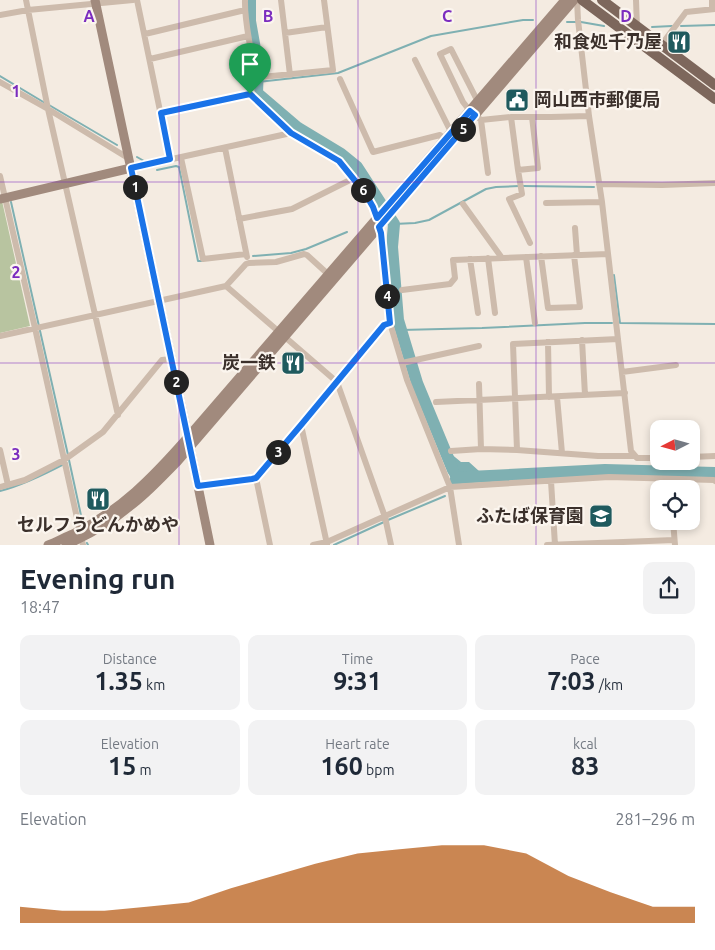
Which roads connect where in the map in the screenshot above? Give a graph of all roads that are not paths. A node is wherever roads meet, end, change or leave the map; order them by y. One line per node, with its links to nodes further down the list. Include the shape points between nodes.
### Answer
1 (26, 0): 14 (street)
2 (135, 0): 12 (street); 20 (street)
3 (245, 0): 15 (street)
4 (280, 0): 19 (street)
5 (324, 0): 17 (street)
6 (565, 0): 32 (street)
7 (575, 0): 35 (street); 36 (street)
8 (582, 0): 31 (main road)
9 (602, 0): 18 (main road)
10 (636, 0): 18 (street)
11 (712, 0): 13 (street)
12 (96, 2): 14 (street); 42 (street)
13 (714, 9): 22 (street, via 686,12)
14 (28, 10): 16 (street); 33 (street)
15 (245, 10): 20 (street); 21 (street)
16 (0, 14)
17 (327, 27): 19 (street); 25 (street, via 332,70)
18 (637, 27): 22 (main road)
19 (285, 33): 25 (street)
20 (144, 34): 23 (street)
21 (248, 36): 23 (street); 26 (street)
22 (662, 45): 29 (main road)
23 (150, 59): 34 (street)
24 (415, 60): 40 (street)
25 (290, 75): 26 (street)
26 (256, 78): 30 (street)
27 (340, 78): 40 (street, via 373,152 440,134)
28 (0, 82): 33 (street)
29 (715, 86)
30 (250, 94): 34 (street); 39 (street)
31 (715, 100)
32 (478, 102): 35 (street); 35 (street, via 451,49 440,54 463,102)
33 (47, 105): 42 (street); 51 (street)
34 (161, 113): 44 (street)
35 (475, 115): 37 (street); 40 (street); 47 (street)
36 (589, 116): 38 (street); 52 (street)
37 (511, 117): 38 (street); 46 (street)
38 (532, 117): 46 (street, via 538,168)
39 (291, 133): 41 (street); 49 (street, via 339,161)
40 (449, 138): 57 (street)
41 (224, 148): 43 (street); 58 (street)
42 (128, 158): 45 (street)
43 (181, 158): 44 (street); 61 (street, via 203,259)
44 (170, 159): 45 (street)
45 (131, 168): 51 (street); 73 (street)
46 (518, 170): 60 (street, via 522,194 509,199)
47 (488, 173)
48 (0, 176): 53 (street)
49 (354, 178): 57 (street); 58 (street, via 292,209)
50 (715, 183): 52 (street)
51 (65, 184): 53 (street); 76 (street)
52 (599, 184): 54 (street)
53 (2, 198): 79 (street)
54 (602, 202): 55 (street); 62 (street)
55 (546, 203)
56 (463, 204): 67 (street)
57 (381, 219): 70 (street); 77 (street); 80 (street)
58 (239, 220): 61 (street)
59 (575, 228): 63 (street)
60 (530, 243)
61 (246, 254): 69 (street)
62 (608, 254): 63 (street); 82 (street)
63 (576, 255): 64 (street); 64 (street, via 580,306 548,308)
64 (541, 256): 65 (street)
65 (526, 257): 67 (street); 78 (street)
66 (488, 258): 67 (street); 68 (street); 75 (street)
67 (502, 258)
68 (470, 259): 72 (street, via 453,260 455,278 450,284); 74 (street)
69 (249, 263): 70 (street, via 276,262 304,254); 71 (street)
70 (329, 274): 80 (street)
71 (226, 286): 73 (street); 80 (street)
72 (402, 290)
73 (159, 300): 76 (street); 86 (street)
74 (478, 313)
75 (495, 313)
76 (95, 315): 79 (street); 98 (street)
77 (390, 323): 87 (street); 90 (street, via 384,325)
78 (535, 324)
79 (38, 327): 81 (street); 110 (street)
80 (282, 334): 90 (street); 100 (street)
81 (0, 336)
82 (618, 339): 83 (street); 89 (street)
83 (582, 340): 84 (street); 93 (street)
84 (548, 342): 94 (street); 95 (street, via 513,344)
85 (479, 346): 87 (street)
86 (171, 359): 98 (street, via 162,360); 100 (street)
87 (404, 362): 118 (street, via 407,380)
88 (676, 365): 89 (street)
89 (622, 372): 92 (street)
90 (337, 382): 99 (street); 119 (street)
91 (479, 384): 96 (street)
92 (625, 393): 93 (street); 106 (street, via 631,451)
93 (585, 395): 94 (street)
94 (553, 397): 95 (street); 105 (street)
95 (516, 399): 96 (street); 103 (street)
96 (479, 400): 97 (street); 101 (street)
97 (436, 402)
98 (118, 415): 110 (street, via 103,432)
99 (301, 425): 111 (street); 122 (street)
100 (189, 442): 116 (street); 121 (street, via 177,462 154,486 129,508)
101 (481, 449): 103 (street); 104 (street)
102 (0, 450): 115 (street)
103 (518, 450): 105 (street)
104 (451, 451)
105 (562, 453): 106 (street)
106 (635, 456): 109 (street)
107 (715, 456): 108 (street)
108 (700, 457)
109 (650, 458)
110 (66, 461): 115 (street); 121 (street)
111 (256, 478): 116 (street); 127 (street)
112 (671, 479): 113 (street, via 608,477); 114 (street)
113 (551, 481): 118 (street); 132 (street)
114 (715, 481)
115 (8, 485): 117 (street)
116 (198, 486): 126 (street)
117 (0, 487)
118 (450, 487): 119 (street); 130 (street)
119 (386, 520): 122 (street); 129 (street)
120 (673, 530): 123 (street)
121 (81, 538): 124 (street); 125 (street)
122 (327, 543): 128 (street)
123 (674, 543): 132 (street)
124 (48, 545)
125 (66, 545)
126 (210, 545)
127 (270, 545)
128 (313, 545)
129 (391, 545)
130 (459, 545)
131 (547, 545): 132 (street)
132 (555, 545)

